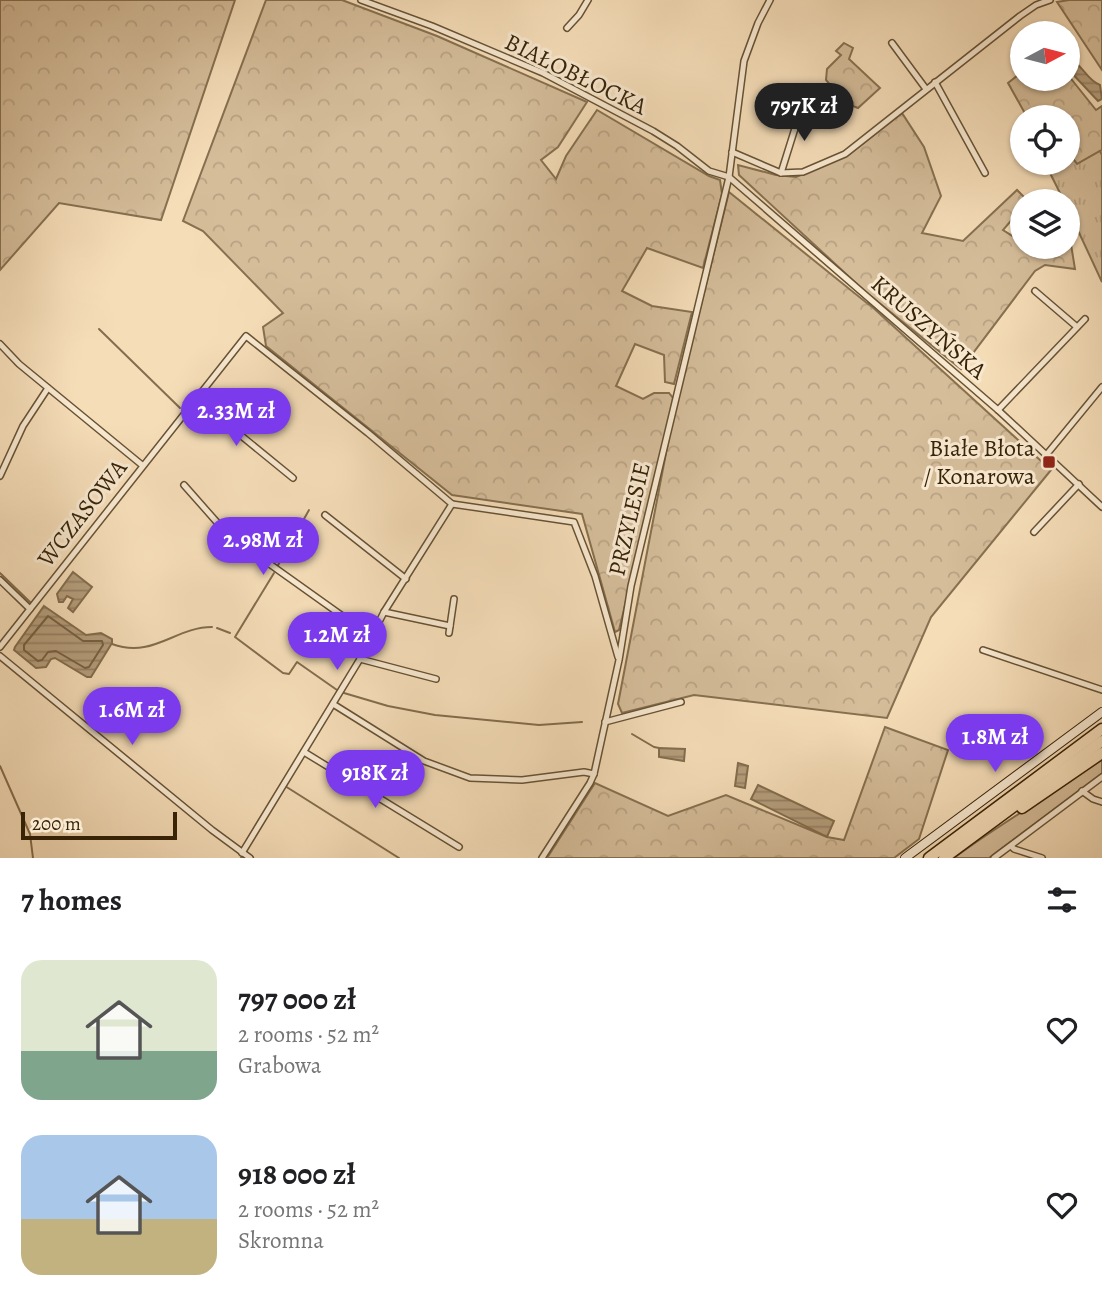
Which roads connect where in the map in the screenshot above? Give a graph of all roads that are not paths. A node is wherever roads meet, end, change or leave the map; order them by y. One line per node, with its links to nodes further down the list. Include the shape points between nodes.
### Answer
1 (361, 0): 4 (street, BIAŁOBŁOCKA)
2 (587, 0): 7 (street)
3 (770, 0): 15 (street, PRZYLESIE, via 744,61)
4 (371, 1): 8 (street, BIAŁOBŁOCKA)
5 (1051, 1): 10 (street, via 1020,16)
6 (455, 28): 8 (street)
7 (567, 28)
8 (452, 35): 13 (street, BIAŁOBŁOCKA)
9 (892, 43): 12 (street)
10 (935, 82): 12 (street); 17 (street)
11 (598, 89): 13 (street)
12 (926, 89): 16 (street, via 845,154 803,172)
13 (593, 98): 18 (street, BIAŁOBŁOCKA, via 664,138 709,171)
14 (802, 106): 16 (street)
15 (732, 152): 16 (street); 18 (street, PRZYLESIE)
16 (782, 173)
17 (985, 173)
18 (729, 177): 26 (street, KRUSZYŃSKA); 47 (street, PRZYLESIE, via 631,586)
19 (1035, 291): 21 (street)
20 (1085, 319): 21 (street)
21 (1077, 327): 26 (street)
22 (0, 344): 24 (street)
23 (1102, 387): 27 (street)
24 (48, 388): 28 (street); 29 (street, via 23,426)
25 (195, 398): 28 (street, WCZASOWA); 30 (street); 33 (street, WCZASOWA, via 246,336)
26 (998, 410): 27 (street, KRUSZYŃSKA)
27 (1047, 454): 31 (street, KRUSZYŃSKA)
28 (142, 465): 40 (street, WCZASOWA)
29 (0, 476)
30 (293, 478)
31 (1079, 484): 34 (street, KRUSZYŃSKA); 36 (street)
32 (184, 485): 42 (street, via 236,540)
33 (452, 504): 37 (street); 47 (street, via 574,522)
34 (1101, 505)
35 (325, 515): 37 (street)
36 (1034, 532)
37 (406, 579): 41 (street)
38 (0, 580): 40 (street)
39 (454, 599): 41 (street, via 449,629)
40 (30, 609): 43 (street, WCZASOWA)
41 (384, 611): 42 (street)
42 (372, 637): 46 (street)
43 (0, 647)
44 (983, 650): 49 (street)
45 (0, 656): 65 (street)
46 (360, 659): 48 (street); 51 (street)
47 (619, 660): 53 (street, PRZYLESIE)
48 (436, 679)
49 (1102, 690)
50 (681, 702): 53 (street)
51 (333, 704): 56 (street); 58 (street, via 424,761 470,778 522,780)
52 (1102, 712): 68 (street)
53 (605, 722): 58 (street, PRZYLESIE)
54 (1102, 729): 69 (highway)
55 (1102, 741): 62 (highway)
56 (304, 751): 64 (street); 65 (street)
57 (1102, 753): 62 (highway)
58 (594, 774): 67 (street, PRZYLESIE)
59 (1102, 777): 60 (street)
60 (1082, 791): 61 (street); 63 (street)
61 (1102, 802)
62 (983, 830): 70 (highway)
63 (1011, 846): 71 (street); 72 (street)
64 (459, 847)
65 (242, 853): 66 (street)
66 (250, 858)
67 (542, 858)
68 (905, 858)
69 (929, 858)
70 (944, 858)
71 (994, 858)
72 (1042, 858)

